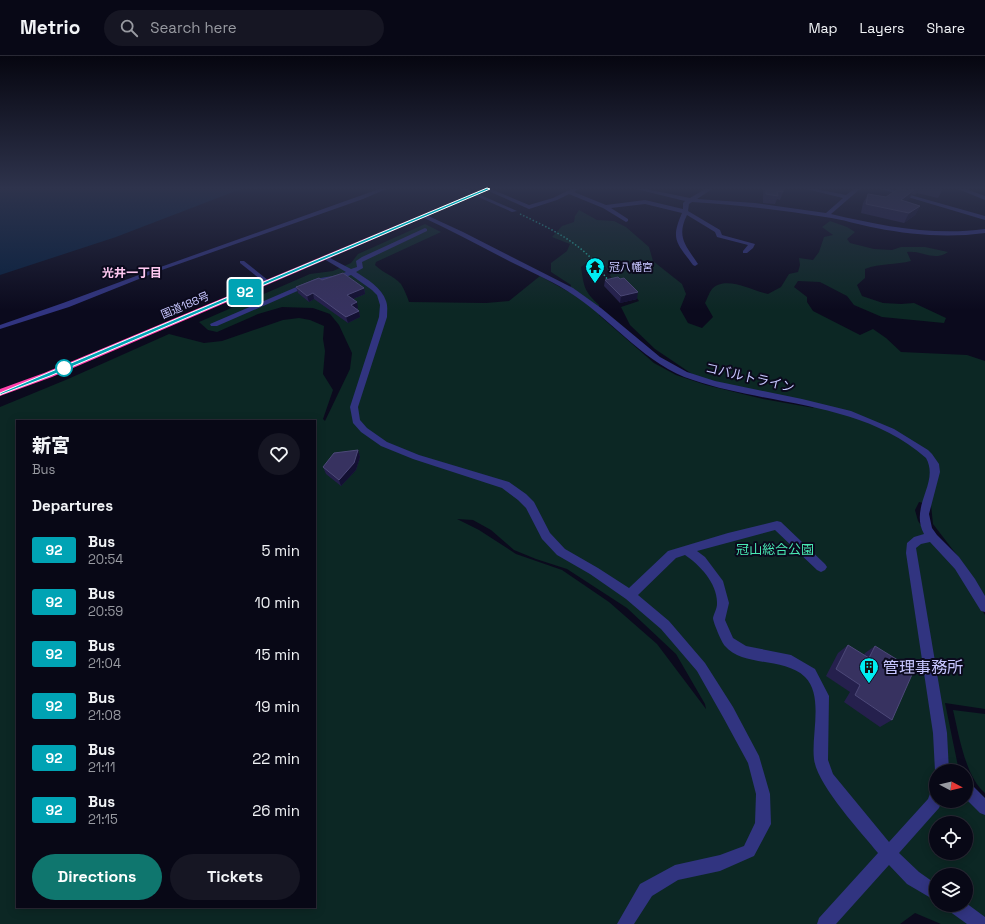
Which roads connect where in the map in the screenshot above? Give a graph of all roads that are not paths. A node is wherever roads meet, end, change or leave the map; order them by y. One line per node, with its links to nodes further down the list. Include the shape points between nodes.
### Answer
1 (269, 230): 16 (street)
2 (392, 230): 10 (highway, 国道188号)
3 (425, 230): 13 (street, via 364,258 360,261 360,268)
4 (455, 230): 18 (street, コバルトライン, via 556,281 587,300 659,360 684,374 708,382 843,412 884,426 902,437 928,456 935,465 936,476 923,512 925,525)
5 (678, 230): 12 (street, via 680,243)
6 (715, 230): 9 (street, via 719,236 752,244)
7 (899, 230): 8 (street, via 963,234)
8 (985, 231)
9 (745, 252)
10 (326, 258): 13 (street); 14 (highway, 国道188号)
11 (242, 262): 14 (street)
12 (695, 264)
13 (350, 272): 15 (street, via 340,277 317,280); 21 (street, via 373,287 382,300 384,309 354,407 356,421 384,444 416,457 505,485 530,505 546,536 561,552)
14 (268, 282): 17 (highway, 国道188号)
15 (214, 324)
16 (0, 327)
17 (0, 393)
18 (932, 537): 22 (street, コバルトライン, via 954,558 971,581); 23 (street, via 918,540 911,546 911,553 940,733)
19 (686, 549): 20 (street, via 777,525); 21 (street, via 672,554); 27 (street, via 701,560 717,581 723,603 719,620 729,642 744,652 791,661 810,673 822,696 821,760 828,779)
20 (821, 567)
21 (630, 595): 30 (street, via 665,625 696,661 728,712 754,761 763,794 763,824 749,850 720,863 675,873 646,890)
22 (985, 607)
23 (942, 764)
24 (973, 796): 26 (street)
25 (929, 808): 27 (street)
26 (985, 808)
27 (888, 853): 28 (street, via 913,878); 31 (street)
28 (929, 888)
29 (965, 912): 32 (street)
30 (625, 924)
31 (825, 924)
32 (981, 924)

